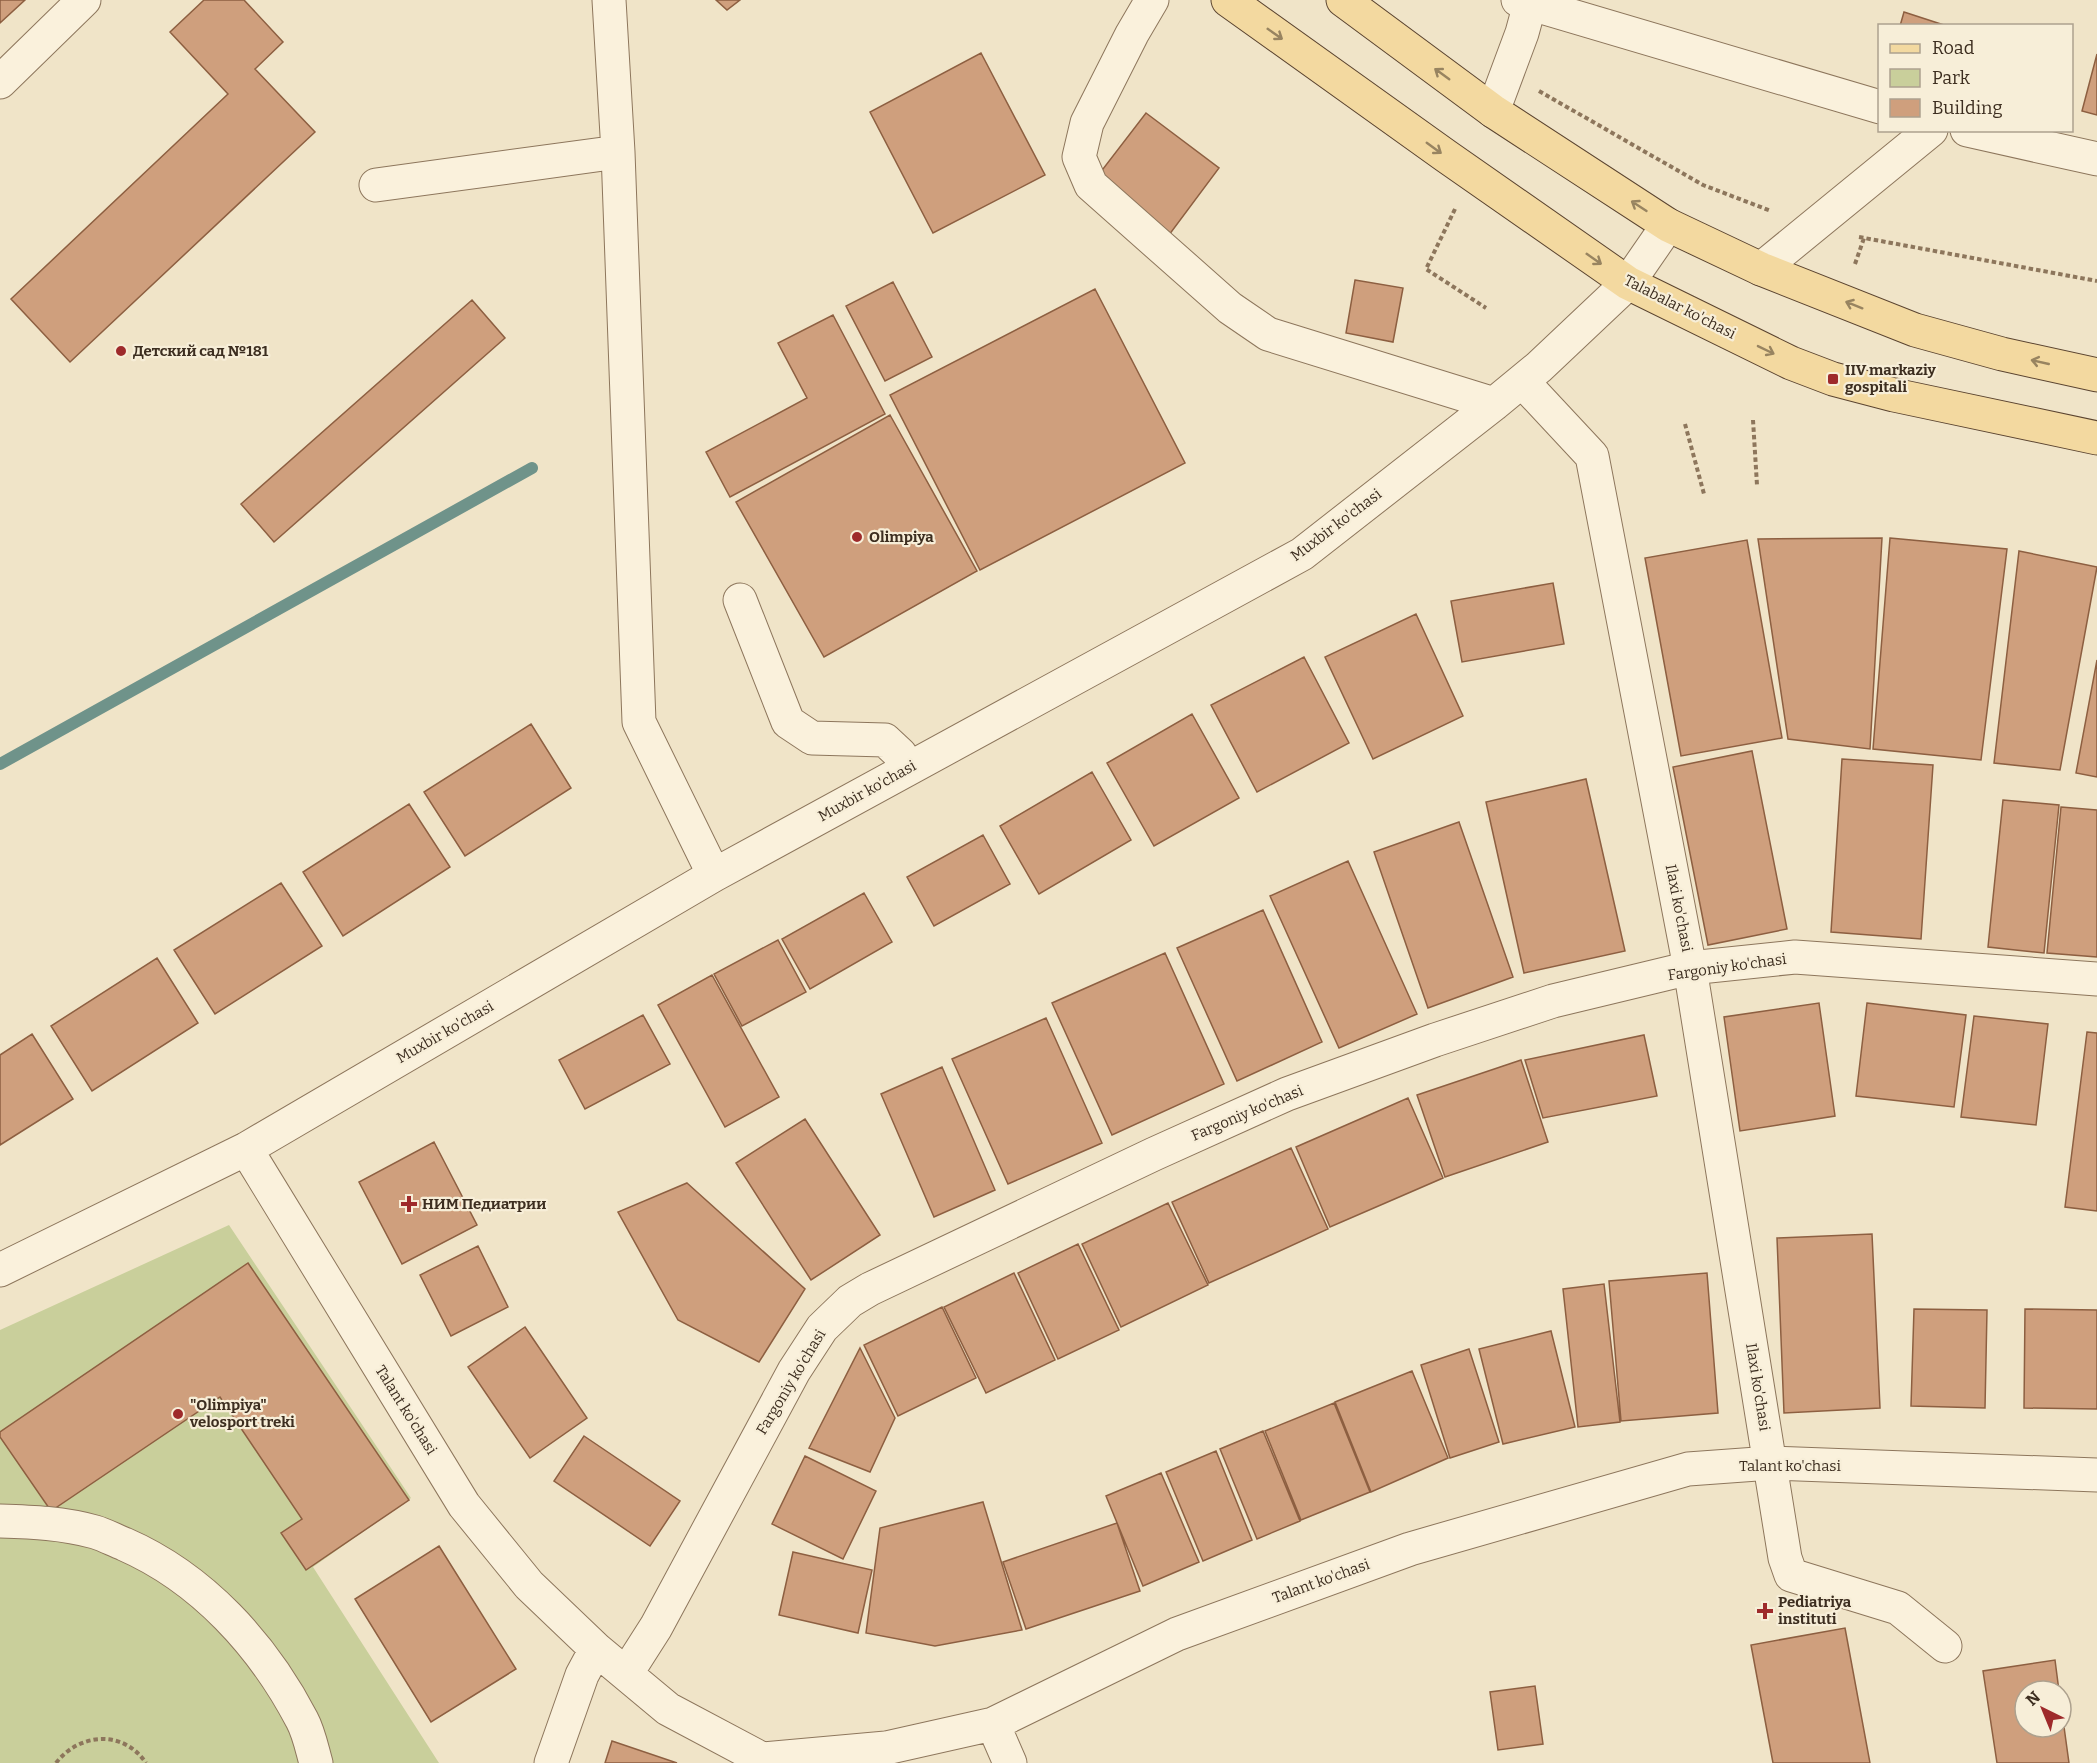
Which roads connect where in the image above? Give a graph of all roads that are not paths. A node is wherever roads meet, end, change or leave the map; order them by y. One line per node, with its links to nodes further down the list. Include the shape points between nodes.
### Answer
1 (84, 0): 7 (street)
2 (609, 0): 12 (street)
3 (1152, 0): 20 (street, via 1087,123 1079,157 1090,185 1230,308 1268,334)
4 (1227, 0): 17 (main road, Talabalar ko'chasi, one-way to 17)
5 (1343, 0): 9 (main road, one-way to 5)
6 (1526, 2): 8 (street); 9 (street)
7 (0, 82)
8 (1878, 106)
9 (1493, 111): 15 (main road, one-way to 9)
10 (1929, 132): 16 (street)
11 (1975, 132): 13 (street)
12 (618, 152): 14 (street); 24 (street, via 639,722)
13 (2095, 163)
14 (376, 184)
15 (1668, 225): 16 (main road); 17 (street, Muxbir ko'chasi)
16 (1761, 269): 18 (main road, one-way to 16, via 1915,330)
17 (1628, 283): 19 (street, Muxbir ko'chasi); 21 (main road, Talabalar ko'chasi, one-way to 21, via 1791,363 1833,379)
18 (2097, 375)
19 (1522, 381): 20 (street, Muxbir ko'chasi); 25 (street, Ilaxi ko'chasi, via 1592,456)
20 (1494, 404): 23 (street, Muxbir ko'chasi, via 1302,554)
21 (2097, 438)
22 (740, 600): 23 (street, via 788,722 812,738 885,740 900,754)
23 (907, 768): 24 (street, Muxbir ko'chasi)
24 (714, 875): 27 (street, Muxbir ko'chasi)
25 (1690, 968): 26 (street, Fargoniy ko'chasi, via 1795,957); 29 (street, Ilaxi ko'chasi); 34 (street, Fargoniy ko'chasi, via 1553,1001 1287,1094 870,1288 850,1301 822,1328 794,1371 656,1627)
26 (2097, 979)
27 (246, 1149): 28 (street, Muxbir ko'chasi); 33 (street, Talant ko'chasi, via 464,1505 529,1585)
28 (0, 1270)
29 (1771, 1463): 30 (street, Talant ko'chasi); 32 (street, Ilaxi ko'chasi, via 1791,1575 1898,1608); 35 (street, Talant ko'chasi, via 1688,1469 1410,1549 1177,1634)
30 (2097, 1475)
31 (0, 1521): 36 (street, via 42,1522 96,1532 150,1555 198,1589 241,1630 276,1676 303,1722)
32 (1945, 1646)
33 (596, 1649): 34 (street, Talant ko'chasi); 37 (street, via 582,1675)
34 (626, 1674): 35 (street, Talant ko'chasi, via 668,1709 762,1759 886,1748)
35 (993, 1724): 38 (street)
36 (316, 1763)
37 (552, 1763)
38 (1010, 1763)

